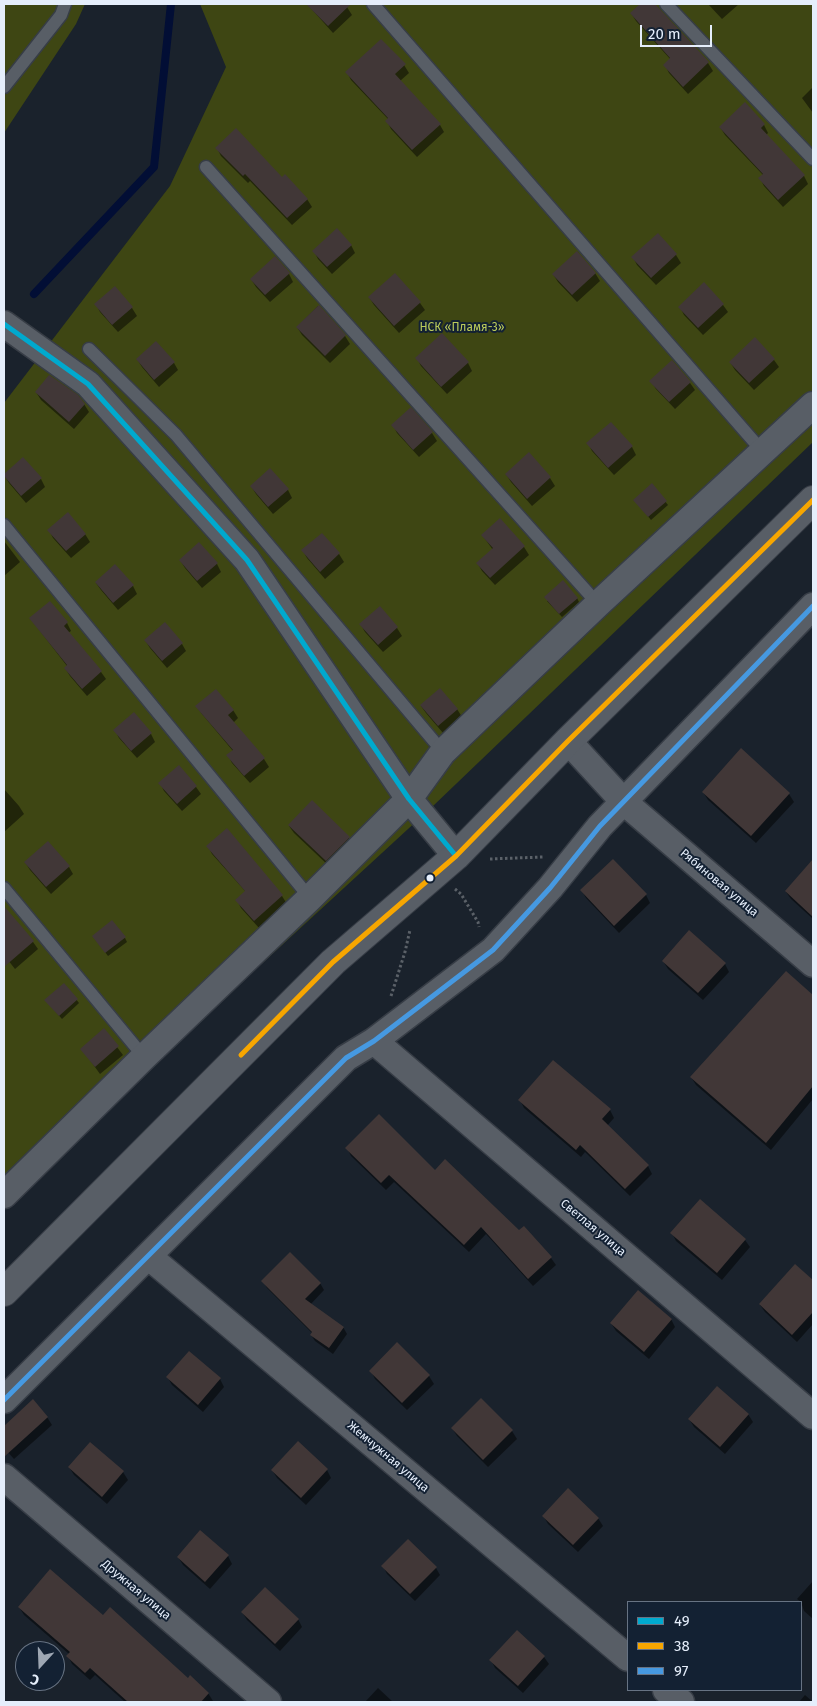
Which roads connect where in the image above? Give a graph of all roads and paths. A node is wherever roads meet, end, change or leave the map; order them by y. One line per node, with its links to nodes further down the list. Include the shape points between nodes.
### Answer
1 (65, 4): 4 (lane, via 61,15)
2 (373, 4): 10 (lane)
3 (666, 4): 5 (lane)
4 (4, 87)
5 (813, 159)
6 (206, 167): 13 (lane)
7 (4, 324): 17 (street, via 88,384 247,560)
8 (89, 349): 16 (lane, via 176,435)
9 (813, 405): 10 (street)
10 (763, 452): 13 (street)
11 (813, 502): 15 (street)
12 (4, 525): 24 (lane)
13 (598, 604): 16 (street)
14 (813, 606): 18 (street)
15 (568, 741): 18 (street, Рябиновая улица); 20 (street)
16 (443, 752): 17 (street)
17 (409, 799): 20 (street); 24 (street)
18 (624, 802): 19 (street); 27 (street, Рябиновая улица)
19 (576, 855): 21 (path); 26 (street, via 550,888)
20 (456, 856): 32 (street, via 333,962)
21 (488, 860)
22 (450, 886): 26 (path, via 461,894 478,922)
23 (4, 888): 29 (lane)
24 (310, 898): 29 (street)
25 (411, 926): 28 (path)
26 (487, 954): 28 (street)
27 (813, 964)
28 (383, 1034): 31 (street, via 346,1058); 34 (street, Светлая улица)
29 (144, 1057): 30 (street)
30 (4, 1195)
31 (148, 1256): 33 (street); 36 (street, Жемчужная улица)
32 (4, 1292)
33 (4, 1400)
34 (813, 1416)
35 (4, 1477): 38 (street, Дружная улица)
36 (627, 1657)
37 (667, 1691): 39 (street)
38 (268, 1702)
39 (681, 1702)

